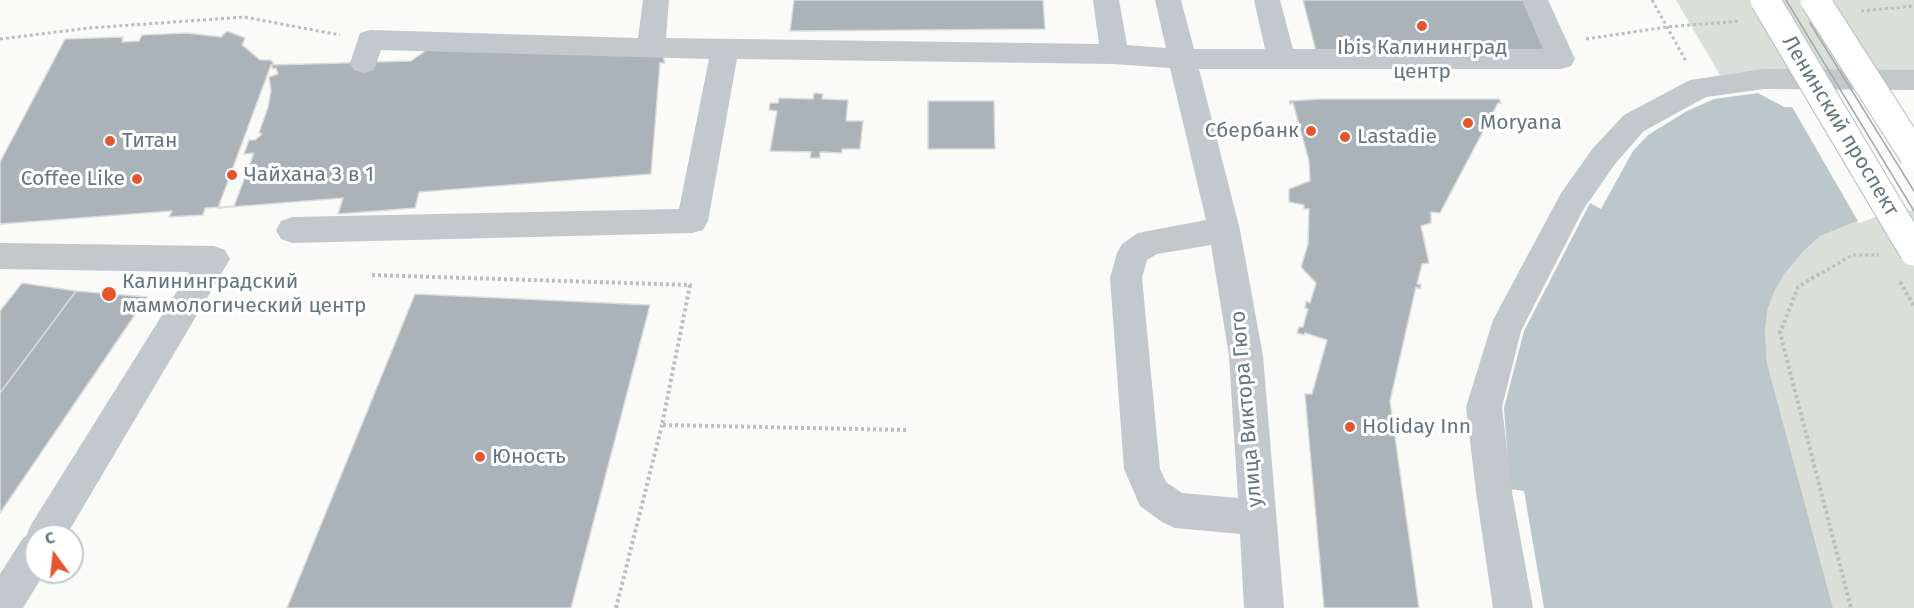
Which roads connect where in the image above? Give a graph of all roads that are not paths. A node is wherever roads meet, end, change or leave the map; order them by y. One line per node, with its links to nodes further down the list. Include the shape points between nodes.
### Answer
1 (656, 0): 8 (street)
2 (1107, 0): 11 (street)
3 (1168, 0): 12 (street, улица Виктора Гюго)
4 (1267, 0): 13 (street)
5 (1535, 0): 13 (street, via 1561,59)
6 (1815, 0): 15 (main road, Ленинский проспект, bridge)
7 (1758, 10): 18 (main road, Ленинский проспект, bridge)
8 (651, 48): 9 (street); 10 (street)
9 (725, 49): 11 (street); 16 (street, via 692,221)
10 (367, 52)
11 (1114, 54): 12 (street)
12 (1182, 59): 13 (street); 17 (street, улица Виктора Гюго)
13 (1281, 59)
14 (1914, 80): 25 (street, via 1764,79 1700,87 1634,123 1604,156 1572,202 1505,330 1484,407)
15 (1914, 155)
16 (292, 230)
17 (1224, 230): 20 (street, улица Виктора Гюго, via 1246,356); 20 (street, улица Виктора Гюго, via 1149,242 1133,253 1126,278 1142,469 1153,494 1175,510)
18 (1914, 251)
19 (0, 256): 21 (street, via 214,259)
20 (1257, 518): 24 (street, улица Виктора Гюго)
21 (52, 524)
22 (24, 570): 23 (street)
23 (1, 608)
24 (1264, 608)
25 (1514, 608)

